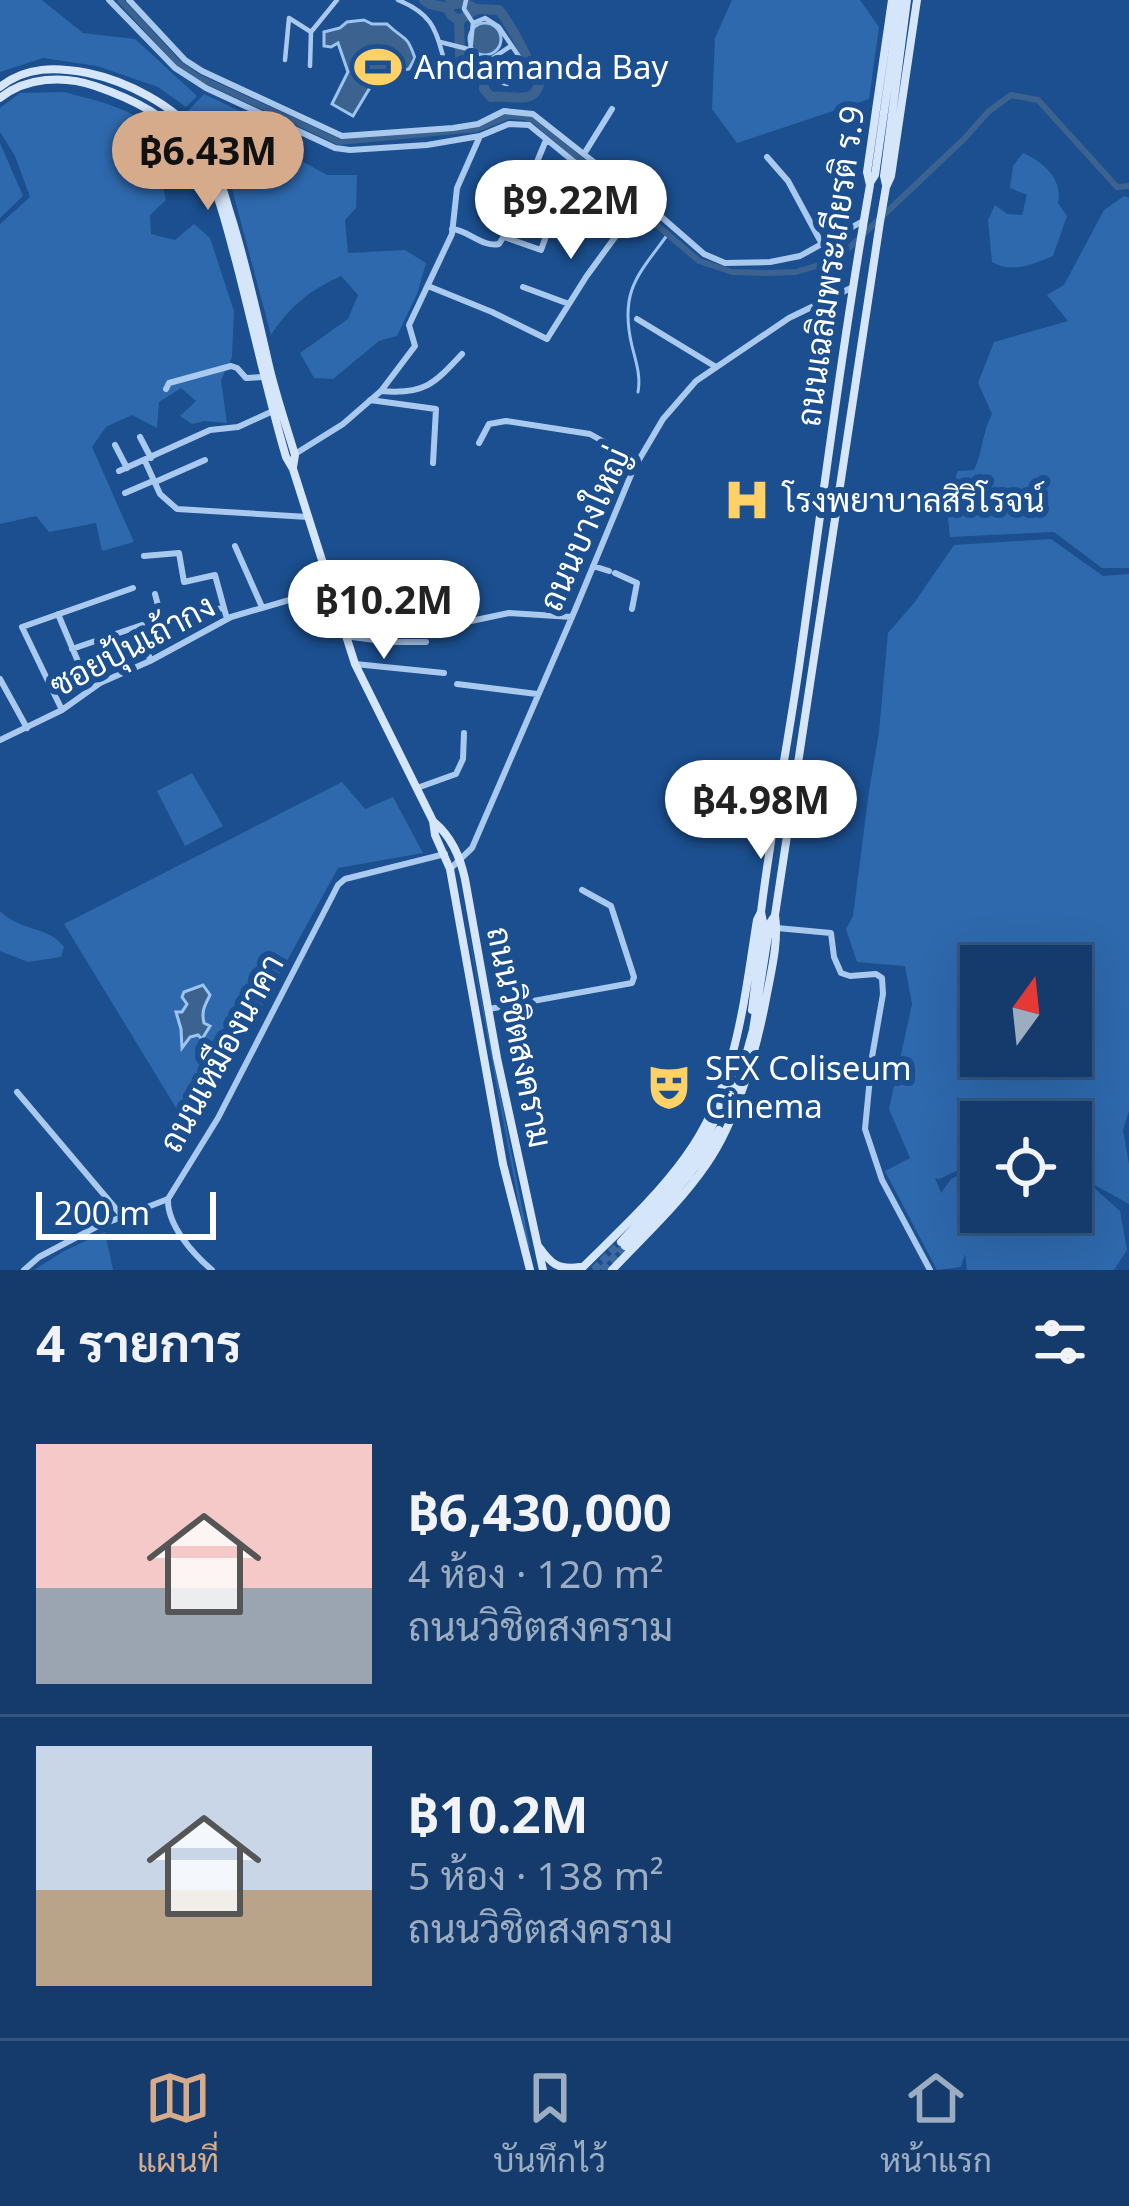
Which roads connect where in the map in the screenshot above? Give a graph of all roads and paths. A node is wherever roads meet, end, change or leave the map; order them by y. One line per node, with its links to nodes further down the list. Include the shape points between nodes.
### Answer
1 (109, 0): 25 (street, via 175,68 335,148)
2 (129, 0): 22 (street, via 202,71 342,136)
3 (337, 0): 10 (street)
4 (398, 0): 8 (street)
5 (466, 0): 9 (street)
6 (900, 0): 29 (main road); 32 (main road, ถนนเฉลิมพระเกียรติ ร.9)
7 (917, 0): 29 (main road, ถนนเฉลิมพระเกียรติ ร.9)
8 (407, 2): 11 (street)
9 (472, 22): 12 (street, via 491,20); 13 (street)
10 (311, 32): 14 (street, via 290,18); 16 (street)
11 (443, 43): 13 (street); 15 (street, via 450,77)
12 (511, 46): 15 (street); 17 (street)
13 (467, 48): 15 (street)
14 (286, 60)
15 (486, 63): 18 (street, via 493,80)
16 (310, 66)
17 (527, 70)
18 (508, 84)
19 (0, 87): 51 (main road, ถนนวิชิตสงคราม, via 36,70 96,75 154,100 196,134 236,229)
20 (0, 98): 43 (main road, ถนนวิชิตสงคราม, via 35,80 89,84 133,100 178,131 211,182)
21 (612, 110): 26 (street)
22 (453, 128): 25 (street); 26 (street, via 504,111 533,114)
23 (480, 136): 24 (street, via 529,125); 25 (street); 33 (street, via 458,188)
24 (546, 140): 28 (street); 34 (street)
25 (454, 142)
26 (584, 154): 30 (street)
27 (767, 157): 35 (street)
28 (573, 162): 31 (street); 34 (street, via 541,250)
29 (886, 187): 95 (main road, ถนนเฉลิมพระเกียรติ ร.9)
30 (642, 200): 31 (street); 35 (street, via 725,263 770,262)
31 (633, 210): 39 (street)
32 (862, 226): 35 (street); 38 (main road, ถนนเฉลิมพระเกียรติ ร.9)
33 (452, 229): 34 (street, via 493,246); 36 (street)
34 (505, 237)
35 (822, 244)
36 (428, 286): 39 (street, via 547,339); 45 (street, via 409,325 415,346)
37 (523, 287): 39 (street)
38 (853, 287): 42 (street, ถนนบางใหญ่); 94 (main road, ถนนเฉลิมพระเกียรติ ร.9)
39 (569, 304)
40 (637, 319): 42 (street)
41 (462, 354): 45 (street, via 425,388)
42 (716, 367): 54 (street, ถนนบางใหญ่, via 663,419)
43 (263, 377): 44 (street, via 247,378 231,366); 47 (main road, ถนนวิชิตสงคราม)
44 (166, 389)
45 (381, 391): 46 (street)
46 (370, 400): 51 (street); 55 (street, via 436,410)
47 (273, 411): 51 (main road, ถนนวิชิตสงคราม); 52 (street)
48 (140, 436): 52 (street)
49 (479, 442): 54 (street, via 489,424 506,421 590,434)
50 (115, 446): 52 (street, via 123,469)
51 (290, 456): 58 (main road, ถนนวิชิตสงคราม)
52 (148, 459): 56 (street)
53 (205, 460): 56 (street)
54 (638, 461): 61 (street, ถนนบางใหญ่)
55 (433, 463)
56 (154, 482): 57 (street); 58 (street, via 177,509)
57 (125, 493)
58 (308, 518): 63 (main road, ถนนวิชิตสงคราม)
59 (236, 546): 66 (street)
60 (144, 556): 65 (street, via 179,553 184,582 215,575)
61 (593, 566): 67 (street, via 638,584); 69 (street, ถนนบางใหญ่)
62 (133, 588): 68 (street)
63 (330, 588): 66 (street, ซอยปุ้นเถ้ากง); 72 (main road, ถนนวิชิตสงคราม)
64 (155, 594): 65 (street, via 165,618)
65 (224, 607): 70 (street)
66 (262, 608): 70 (street, ซอยปุ้นเถ้ากง)
67 (632, 609)
68 (58, 614): 74 (street); 84 (street, via 22,627)
69 (572, 617): 71 (street); 81 (street, ถนนบางใหญ่)
70 (227, 619): 75 (street, ซอยปุ้นเถ้ากง)
71 (406, 622)
72 (345, 636): 73 (street); 76 (main road, ถนนวิชิตสงคราม)
73 (426, 642)
74 (72, 649): 75 (street, via 142,625); 80 (street)
75 (150, 661): 80 (street, ซอยปุ้นเถ้ากง)
76 (355, 664): 77 (street); 88 (main road, ถนนวิชิตสงคราม)
77 (444, 673)
78 (0, 680): 82 (street)
79 (457, 684): 81 (street)
80 (90, 690): 84 (street, ซอยปุ้นเถ้ากง)
81 (538, 695): 91 (street, ถนนบางใหญ่)
82 (10, 696): 83 (street); 85 (street)
83 (0, 700)
84 (62, 710): 85 (street, ซอยปุ้นเถ้ากง)
85 (27, 728): 87 (street, ซอยปุ้นเถ้ากง)
86 (464, 733): 88 (street, via 456,774)
87 (0, 740)
88 (417, 788): 89 (main road, ถนนวิชิตสงคราม)
89 (433, 821): 90 (main road, ถนนวิชิตสงคราม); 91 (main road, ถนนวิชิตสงคราม)
90 (445, 854): 92 (main road, ถนนวิชิตสงคราม); 99 (street, ถนนเหมืองนาคา, via 338,885)
91 (460, 860): 92 (street, ถนนบางใหญ่); 97 (main road, ถนนวิชิตสงคราม)
92 (450, 869): 106 (main road, ถนนวิชิตสงคราม)
93 (582, 890): 97 (street, via 611,906 632,982)
94 (760, 912): 95 (main road, via 746,1044 723,1106 699,1152 623,1244 674,1194 722,1124 753,1030); 101 (main road, ถนนเฉลิมพระเกียรติ ร.9, via 718,1097 688,1153)
95 (775, 915): 96 (main road, ถนนเฉลิมพระเกียรติ ร.9)
96 (777, 928): 105 (main road, ถนนเฉลิมพระเกียรติ ร.9, via 744,1087 709,1161); 112 (street, via 830,933 838,970 882,978 865,1129)
97 (489, 1010): 102 (main road, ถนนวิชิตสงคราม)
98 (17, 1092): 100 (street)
99 (168, 1199): 100 (street, ถนนเหมืองนาคา); 108 (street, via 168,1214)
100 (122, 1216): 107 (street, ถนนเหมืองนาคา)
101 (610, 1240): 103 (main road, ถนนเฉลิมพระเกียรติ ร.9); 105 (main road, via 607,1252)
102 (535, 1241): 103 (main road, via 561,1269 580,1268); 104 (main road, ถนนวิชิตสงคราม)
103 (598, 1252): 110 (main road, ถนนเฉลิมพระเกียรติ ร.9)
104 (539, 1256): 106 (main road); 109 (main road, ถนนวิชิตสงคราม)
105 (622, 1259): 111 (main road, ถนนเฉลิมพระเกียรติ ร.9)
106 (528, 1265)
107 (24, 1270)
108 (212, 1270)
109 (543, 1270)
110 (580, 1270)
111 (612, 1270)
112 (930, 1270)

